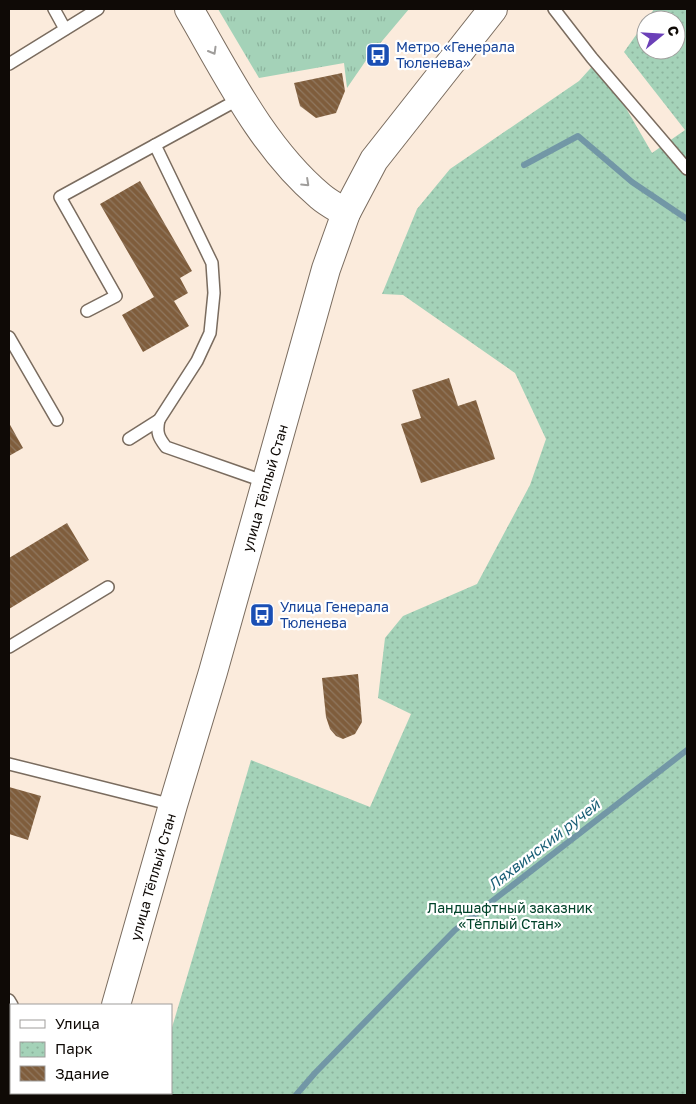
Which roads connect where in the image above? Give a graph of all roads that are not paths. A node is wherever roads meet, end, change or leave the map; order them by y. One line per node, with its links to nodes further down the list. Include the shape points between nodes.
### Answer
1 (54, 9): 6 (lane)
2 (98, 9): 6 (lane)
3 (189, 9): 8 (street, one-way to 8)
4 (493, 9): 11 (street, улица Тёплый Стан, via 374,160)
5 (554, 9): 10 (lane)
6 (66, 29): 7 (lane)
7 (9, 64)
8 (241, 98): 9 (lane); 11 (street, one-way to 11, via 275,149 299,176 322,198)
9 (155, 145): 12 (lane, via 60,197 116,296); 15 (lane, via 212,263 214,293 210,333 197,361)
10 (687, 169)
11 (346, 213): 17 (street, улица Тёплый Стан, via 326,269)
12 (87, 311)
13 (9, 337): 14 (lane)
14 (57, 420)
15 (159, 420): 16 (lane); 17 (lane, via 157,430 166,448)
16 (129, 439)
17 (266, 482): 21 (street, улица Тёплый Стан)
18 (108, 587): 19 (lane)
19 (9, 647)
20 (9, 764): 21 (lane)
21 (173, 805): 22 (street, улица Тёплый Стан)
22 (116, 1004)

